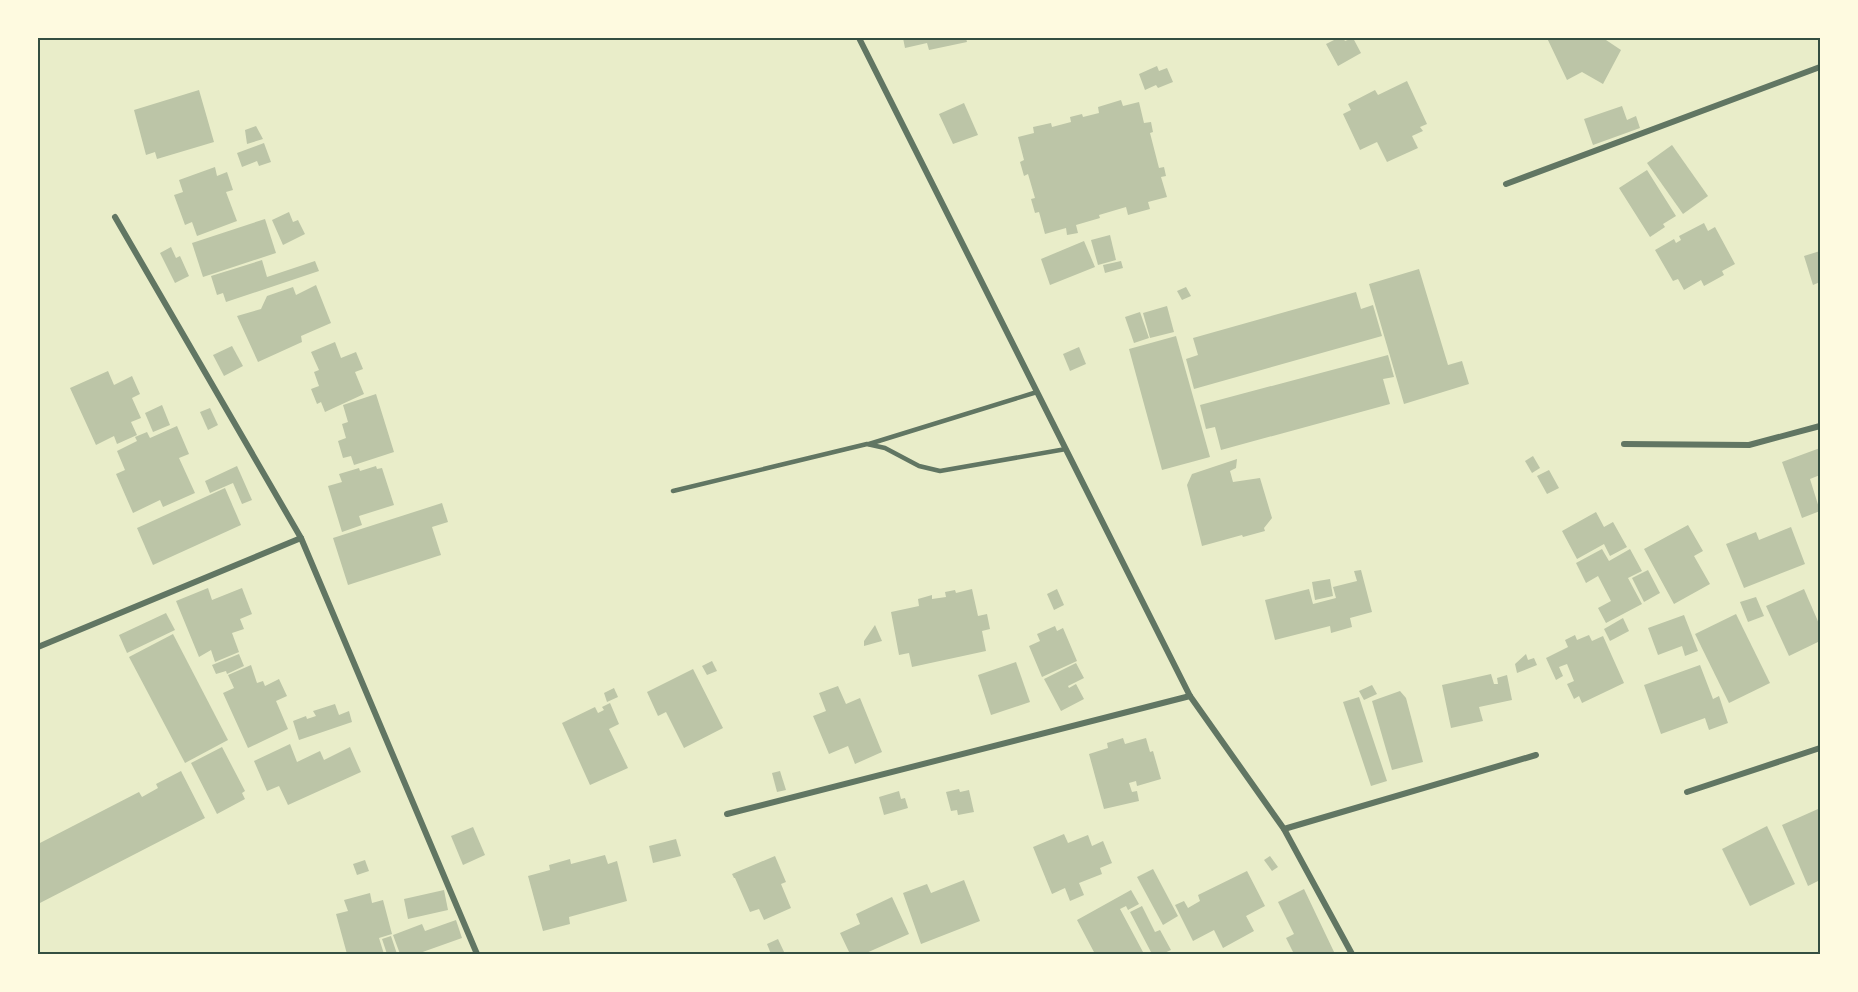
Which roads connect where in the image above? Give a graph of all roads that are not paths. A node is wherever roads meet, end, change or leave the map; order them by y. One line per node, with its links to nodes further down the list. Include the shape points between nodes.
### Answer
1 (859, 38): 5 (street)
2 (1821, 67): 3 (street)
3 (1506, 184)
4 (116, 217): 11 (street)
5 (1037, 392): 7 (lane); 9 (street)
6 (1821, 426): 8 (street, via 1749,445)
7 (867, 444): 9 (lane, via 940,471); 10 (lane)
8 (1624, 444)
9 (1066, 449): 13 (street)
10 (674, 491)
11 (301, 538): 12 (street); 19 (street)
12 (38, 647)
13 (1190, 696): 17 (street); 18 (street)
14 (1821, 748): 16 (street)
15 (1536, 755): 18 (street)
16 (1687, 792)
17 (727, 814)
18 (1284, 829): 20 (street)
19 (477, 954)
20 (1352, 954)

